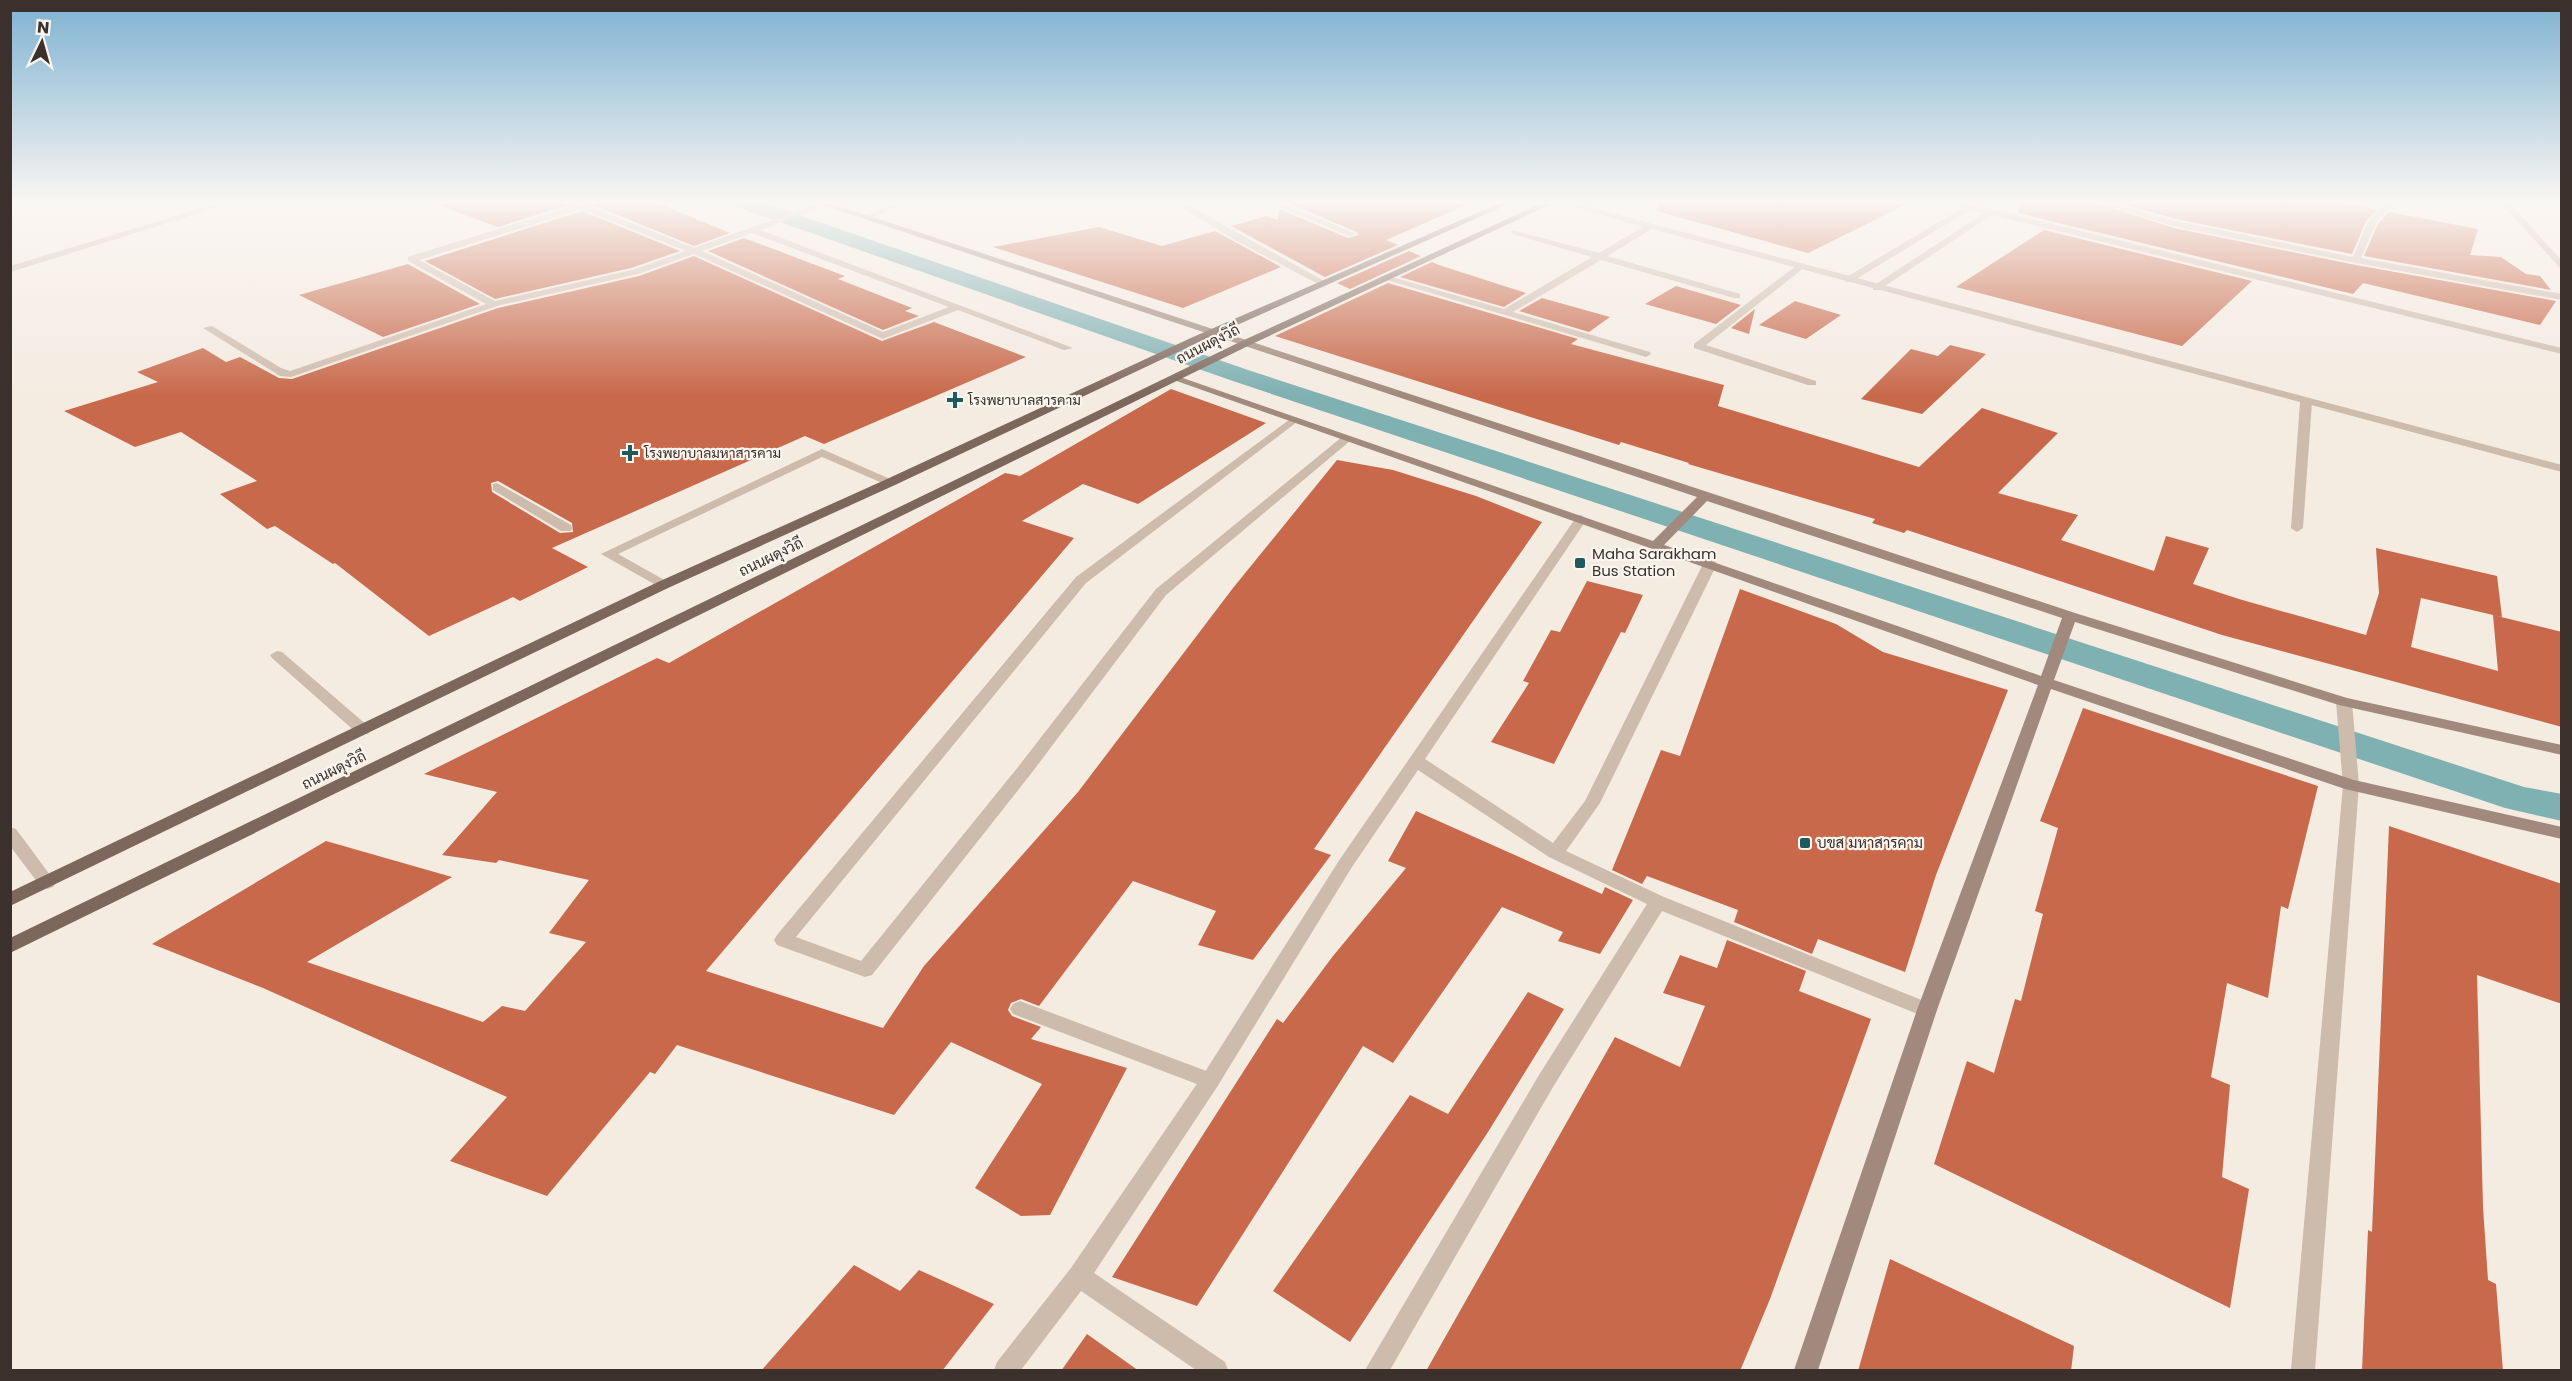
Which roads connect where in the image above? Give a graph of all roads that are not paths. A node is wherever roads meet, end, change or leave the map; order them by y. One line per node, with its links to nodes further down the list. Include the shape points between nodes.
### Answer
1 (427, 267): 23 (street)
2 (645, 267): 23 (street)
3 (731, 267): 24 (street, via 883,336)
4 (855, 267): 24 (street)
5 (1020, 267): 27 (street)
6 (1294, 267): 19 (street)
7 (1359, 267): 19 (main road, ถนนผดุงวิถี)
8 (1408, 267): 17 (main road, ถนนผดุงวิถี)
9 (1583, 267): 25 (street)
10 (1637, 267): 21 (street)
11 (1800, 267): 33 (street, via 1698,346)
12 (1802, 267): 18 (street)
13 (1869, 267): 18 (street)
14 (1907, 267): 20 (street)
15 (2219, 267): 30 (street)
16 (2397, 267): 22 (street)
17 (1385, 278): 25 (street); 28 (main road, ถนนผดุงวิถี)
18 (1848, 280): 20 (street)
19 (1323, 283): 27 (main road, ถนนผดุงวิถี)
20 (1876, 288): 34 (street)
21 (1737, 296)
22 (2562, 297)
23 (494, 304): 26 (street, via 291,374 284,374)
24 (957, 307): 29 (street)
25 (1505, 313): 31 (street)
26 (208, 328)
27 (1215, 331): 28 (street); 38 (main road, ถนนผดุงวิถี)
28 (1248, 342): 32 (main road, ถนนผดุงวิถี); 40 (street)
29 (1068, 348)
30 (2562, 351)
31 (1646, 354)
32 (1176, 379): 35 (street); 61 (main road, ถนนผดุงวิถี)
33 (1812, 383)
34 (2306, 402): 37 (street); 43 (street)
35 (1293, 420): 36 (street); 36 (street, via 1081,580 783,940 865,970 1161,592)
36 (1346, 439): 41 (street)
37 (2562, 469)
38 (891, 482): 46 (main road, ถนนผดุงวิถี); 46 (street, via 822,453 608,554)
39 (497, 487): 42 (street)
40 (1705, 496): 44 (street); 47 (street)
41 (1581, 519): 44 (street); 53 (street)
42 (566, 528)
43 (2298, 528)
44 (1658, 545): 45 (street)
45 (1710, 564): 49 (street); 57 (street, via 1592,803)
46 (663, 585): 51 (main road, ถนนผดุงวิถี)
47 (2070, 616): 49 (street); 50 (street)
48 (277, 655): 51 (street)
49 (2047, 683): 54 (street); 63 (street)
50 (2344, 702): 52 (street); 54 (street)
51 (363, 730): 58 (main road, ถนนผดุงวิถี)
52 (2562, 750)
53 (1416, 761): 57 (street); 64 (street, via 1346,863)
54 (2351, 786): 56 (street); 70 (street)
55 (10, 833): 58 (street)
56 (2562, 833)
57 (1555, 853): 60 (street)
58 (47, 883): 59 (main road, ถนนผดุงวิถี)
59 (10, 900)
60 (1658, 903): 63 (street); 68 (street, via 1546,1081)
61 (10, 946)
62 (1020, 1009): 64 (street)
63 (1928, 1010): 69 (street)
64 (1210, 1081): 65 (street)
65 (1079, 1276): 66 (street); 67 (street)
66 (1006, 1371)
67 (1216, 1371)
68 (1377, 1371)
69 (1806, 1371)
70 (2303, 1371)

